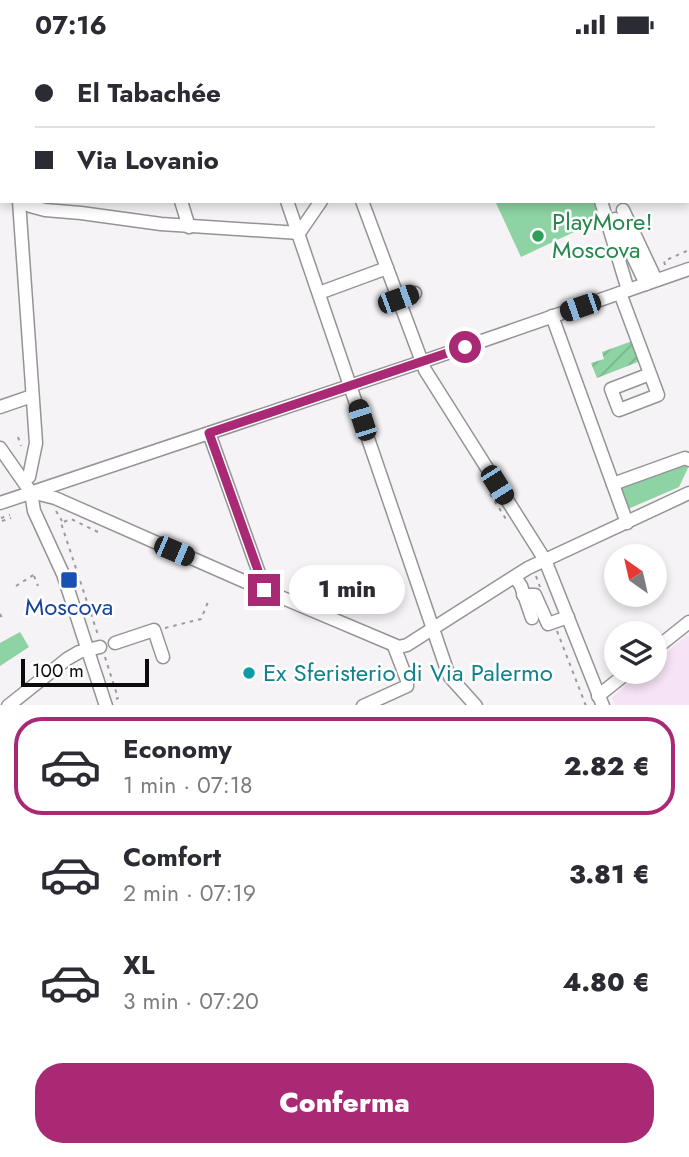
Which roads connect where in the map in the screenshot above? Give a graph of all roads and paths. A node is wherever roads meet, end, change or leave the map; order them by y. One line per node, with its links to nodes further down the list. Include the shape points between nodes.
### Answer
1 (19, 203): 24 (street)
2 (22, 203): 9 (street, via 45,210)
3 (182, 203): 9 (street)
4 (288, 203): 10 (street)
5 (320, 203): 10 (street)
6 (363, 203): 12 (street)
7 (602, 203): 16 (street)
8 (619, 215): 15 (street)
9 (189, 227): 10 (street)
10 (299, 233): 17 (street)
11 (689, 250): 13 (path, via 664,261)
12 (387, 268): 17 (street); 19 (street)
13 (667, 269)
14 (689, 269): 15 (street)
15 (651, 282): 16 (street)
16 (624, 291): 20 (street); 22 (street)
17 (319, 293): 23 (street)
18 (415, 293): 19 (street)
19 (398, 299): 21 (street)
20 (552, 316): 21 (street); 32 (street)
21 (422, 361): 23 (street); 42 (street)
22 (650, 374)
23 (350, 385): 26 (street); 57 (street)
24 (32, 396): 25 (street); 31 (street, via 36,443)
25 (0, 407)
26 (209, 433): 33 (street); 48 (street)
27 (18, 437): 28 (path)
28 (21, 446)
29 (0, 448): 33 (street)
30 (689, 460): 32 (street)
31 (29, 477)
32 (613, 484): 40 (street)
33 (31, 492): 35 (street); 48 (street, via 55,498); 62 (street, via 34,511)
34 (689, 493): 40 (street)
35 (0, 503)
36 (56, 512): 39 (path)
37 (10, 516): 38 (path)
38 (2, 519)
39 (62, 522): 41 (path, via 71,519); 62 (path)
40 (627, 523): 42 (street)
41 (98, 532)
42 (545, 561): 44 (street); 47 (street)
43 (535, 573): 49 (path)
44 (515, 577): 49 (street); 57 (street)
45 (16, 586): 46 (path, via 34,575)
46 (38, 586)
47 (556, 586): 49 (street); 52 (street)
48 (264, 590): 61 (street)
49 (534, 594): 53 (street); 55 (street, via 548,624)
50 (208, 602): 58 (path, via 201,619)
51 (0, 614): 54 (path)
52 (568, 617): 55 (street); 65 (street)
53 (532, 618)
54 (0, 619)
55 (554, 622): 70 (path)
56 (689, 622): 59 (street)
57 (432, 629): 61 (street, via 407,645); 69 (street, via 450,677)
58 (154, 630): 60 (street); 63 (street)
59 (667, 640)
60 (115, 642)
61 (394, 646): 68 (street, via 406,688)
62 (98, 647): 66 (street); 66 (path, via 118,698); 67 (street, via 67,659)
63 (163, 657)
64 (617, 684): 65 (street)
65 (601, 701)
66 (111, 702)
67 (8, 705)
68 (363, 705)
69 (476, 705)
70 (586, 705)

